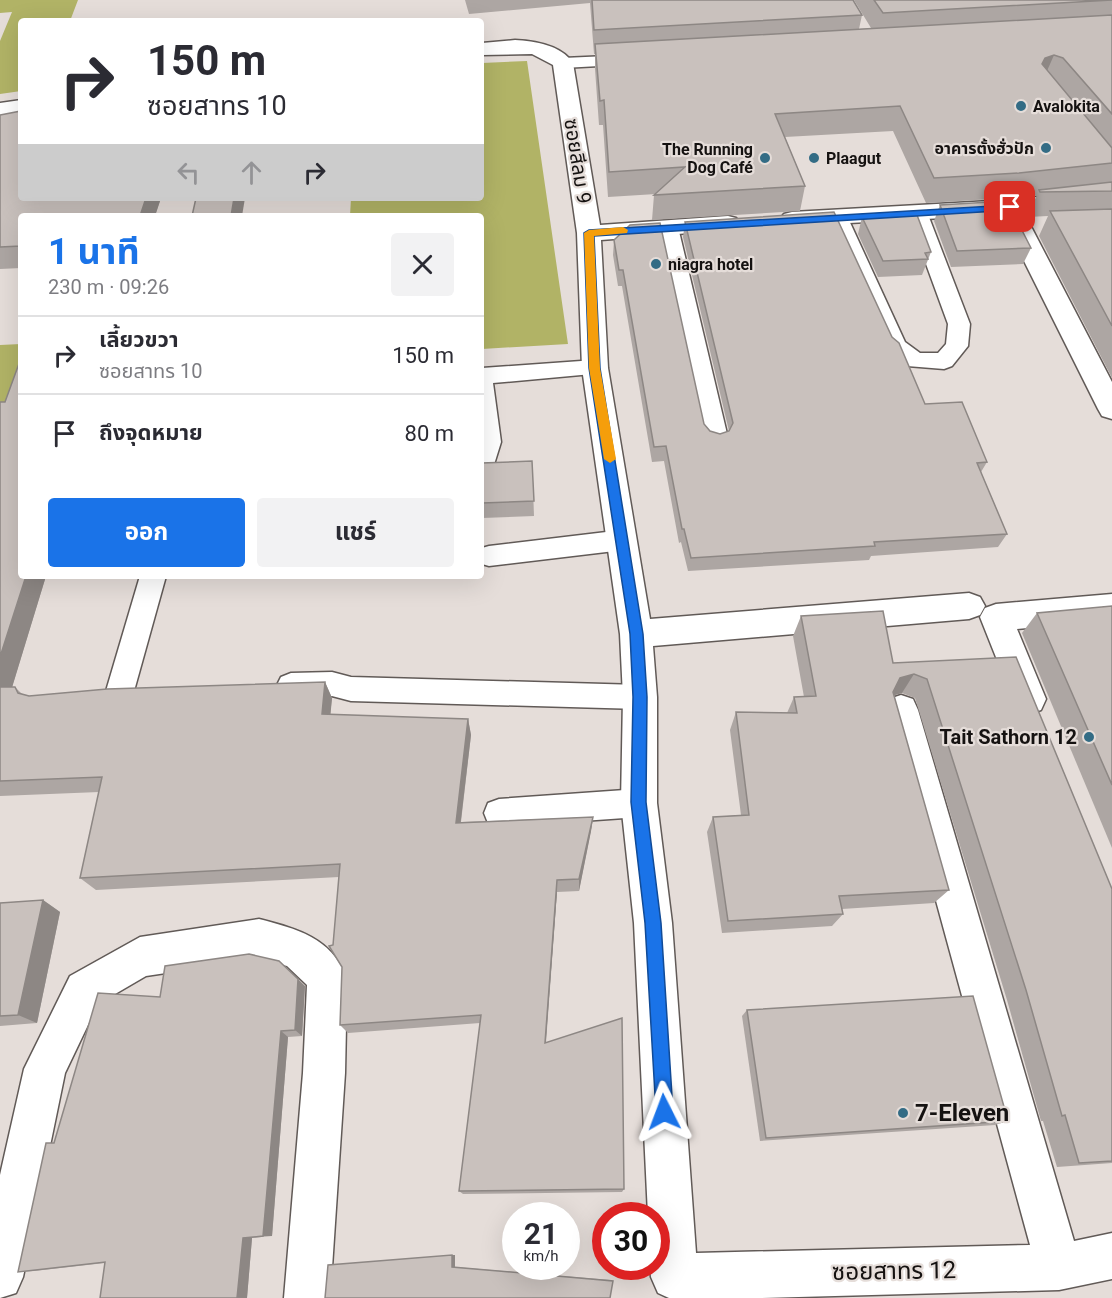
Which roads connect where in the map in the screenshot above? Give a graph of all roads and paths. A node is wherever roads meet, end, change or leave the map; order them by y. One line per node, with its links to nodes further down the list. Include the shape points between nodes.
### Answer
1 (484, 49): 3 (street, via 531,46 545,49)
2 (646, 59): 3 (lane)
3 (563, 63): 12 (street, ซอยสีลม 9)
4 (18, 106): 5 (street)
5 (0, 109)
6 (1112, 196): 9 (street)
7 (917, 212): 8 (street); 8 (lane, via 959,324 957,346 944,361 915,361 896,346); 9 (street)
8 (837, 216): 11 (street)
9 (1014, 217): 10 (street); 16 (street)
10 (1048, 226)
11 (668, 227): 12 (street); 17 (lane)
12 (589, 233): 13 (street, ซอยสีลม 9)
13 (595, 368): 14 (lane); 19 (street, ซอยสีลม 9)
14 (484, 376)
15 (484, 398): 18 (lane, via 489,442)
16 (1112, 409)
17 (716, 438)
18 (484, 465)
19 (623, 540): 20 (lane); 24 (street, ซอยสีลม 9)
20 (489, 556)
21 (152, 579): 26 (lane)
22 (969, 606): 24 (street)
23 (1112, 607): 29 (street, via 996,617)
24 (636, 634): 27 (street, ซอยสีลม 9)
25 (267, 685): 27 (lane, via 332,684 351,689)
26 (120, 691)
27 (640, 697): 30 (street, ซอยสีลม 9)
28 (901, 710): 33 (street)
29 (1041, 726)
30 (639, 802): 31 (lane); 34 (street, ซอยสีลม 9, via 653,923)
31 (499, 813)
32 (1110, 1265): 33 (street, ซอยสาทร 12)
33 (1059, 1267): 34 (street, ซอยสาทร 12)
34 (674, 1276)
35 (0, 1277): 36 (street, via 45,1069 84,990 140,957 259,939 298,949 327,977)
36 (308, 1298)

